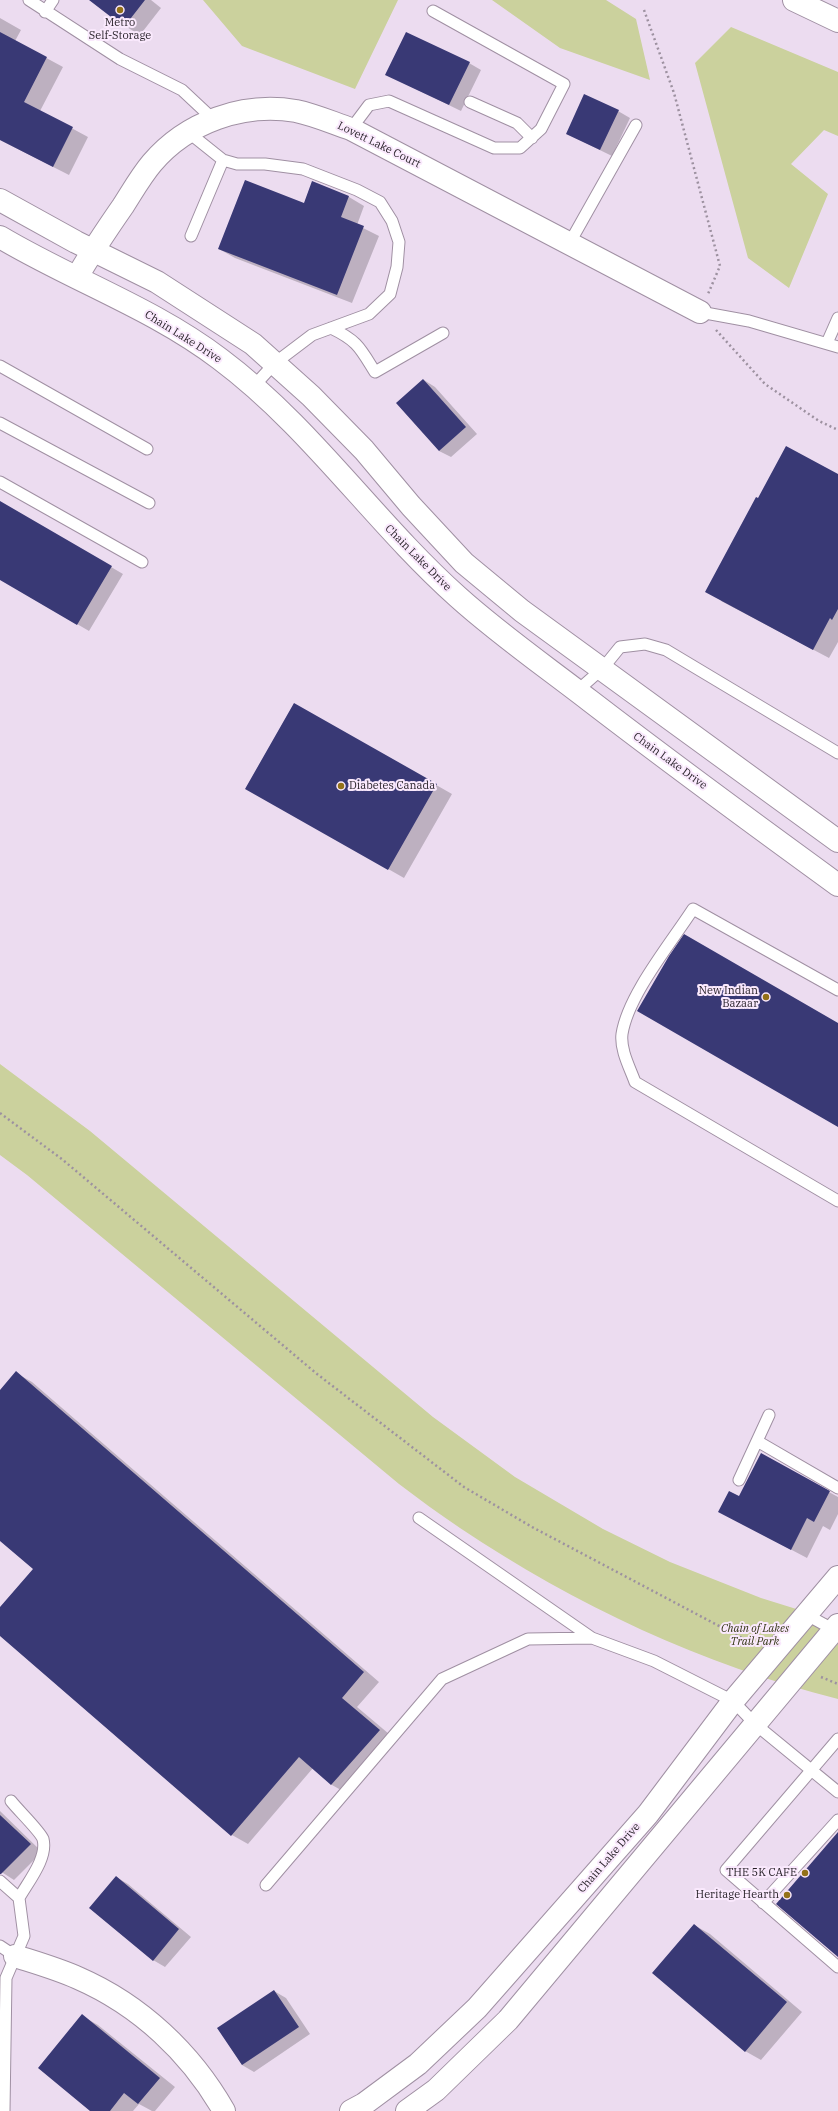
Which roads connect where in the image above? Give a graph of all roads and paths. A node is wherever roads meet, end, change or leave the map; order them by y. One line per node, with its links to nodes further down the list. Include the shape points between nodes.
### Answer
1 (29, 0): 6 (lane)
2 (53, 0): 6 (lane)
3 (794, 0): 7 (main road)
4 (644, 10): 21 (path, via 674,93 720,266)
5 (433, 11): 13 (lane, via 564,84 541,129)
6 (45, 12): 9 (lane, via 120,59 182,90)
7 (838, 21)
8 (470, 102): 13 (lane, via 517,123)
9 (213, 119): 11 (main road, Lovett Lake Court, via 248,110 280,109 312,115); 12 (main road, Lovett Lake Court)
10 (636, 125): 18 (lane)
11 (351, 129): 13 (lane, via 369,105 389,101 494,148 520,148); 18 (main road, Lovett Lake Court)
12 (188, 132): 14 (lane); 19 (main road, Lovett Lake Court, via 152,164)
13 (532, 138)
14 (223, 160): 16 (lane); 23 (lane, via 237,164 265,164 303,169 380,202 392,221 399,242 397,267 390,294 369,314)
15 (0, 200): 19 (main road)
16 (191, 236)
17 (0, 237): 20 (main road, Chain Lake Drive)
18 (569, 244): 21 (main road, Lovett Lake Court)
19 (93, 249): 20 (main road, Lovett Lake Court); 26 (main road, via 157,282 253,344)
20 (77, 277): 28 (main road, Chain Lake Drive, via 186,336 218,357)
21 (700, 312): 25 (lane, via 749,321); 30 (path, via 765,384 819,421)
22 (838, 318): 25 (lane)
23 (331, 328): 24 (lane, via 349,336 375,372); 26 (lane, via 312,335)
24 (443, 333)
25 (833, 345)
26 (275, 363): 28 (lane); 35 (main road, via 364,450 464,563 522,611)
27 (0, 366): 31 (lane)
28 (254, 386): 36 (main road, Chain Lake Drive, via 308,438 426,568 493,627)
29 (0, 422): 33 (lane)
30 (838, 430)
31 (147, 449)
32 (0, 482): 34 (lane)
33 (149, 503)
34 (142, 562)
35 (603, 668): 36 (lane); 37 (lane, via 620,647 645,644 666,650); 38 (main road)
36 (577, 691): 39 (main road, Chain Lake Drive)
37 (838, 753)
38 (838, 841)
39 (838, 885)
40 (838, 990): 42 (lane, via 693,910 635,996 622,1035 624,1052 635,1082)
41 (0, 1113): 52 (path, via 62,1160 317,1374 464,1487 532,1527)
42 (838, 1201)
43 (769, 1415): 44 (lane)
44 (757, 1441): 45 (lane); 46 (lane)
45 (739, 1480)
46 (838, 1488)
47 (419, 1518): 51 (lane)
48 (838, 1577): 49 (main road, Chain Lake Drive)
49 (807, 1615): 50 (lane); 52 (main road, Chain Lake Drive)
50 (837, 1629): 54 (main road)
51 (592, 1638): 53 (lane, via 654,1661); 61 (lane, via 528,1639 442,1679)
52 (772, 1654): 53 (main road, Chain Lake Drive)
53 (733, 1701): 54 (lane); 66 (main road, Chain Lake Drive, via 648,1814 477,2008 418,2064)
54 (755, 1724): 56 (lane); 69 (main road, via 508,2020 436,2090)
55 (838, 1739): 56 (lane)
56 (810, 1770): 57 (lane); 63 (lane, via 726,1870)
57 (838, 1792)
58 (11, 1801): 62 (lane, via 42,1838 44,1847 41,1858)
59 (838, 1820): 63 (lane)
60 (0, 1881): 62 (lane)
61 (266, 1885)
62 (19, 1898): 64 (lane, via 24,1936)
63 (763, 1903): 65 (lane)
64 (8, 1951): 67 (lane); 68 (main road, via 80,1978 138,2013 187,2059 208,2085)
65 (838, 1967)
66 (361, 2109)
67 (4, 2111)
68 (224, 2111)
69 (407, 2111)

